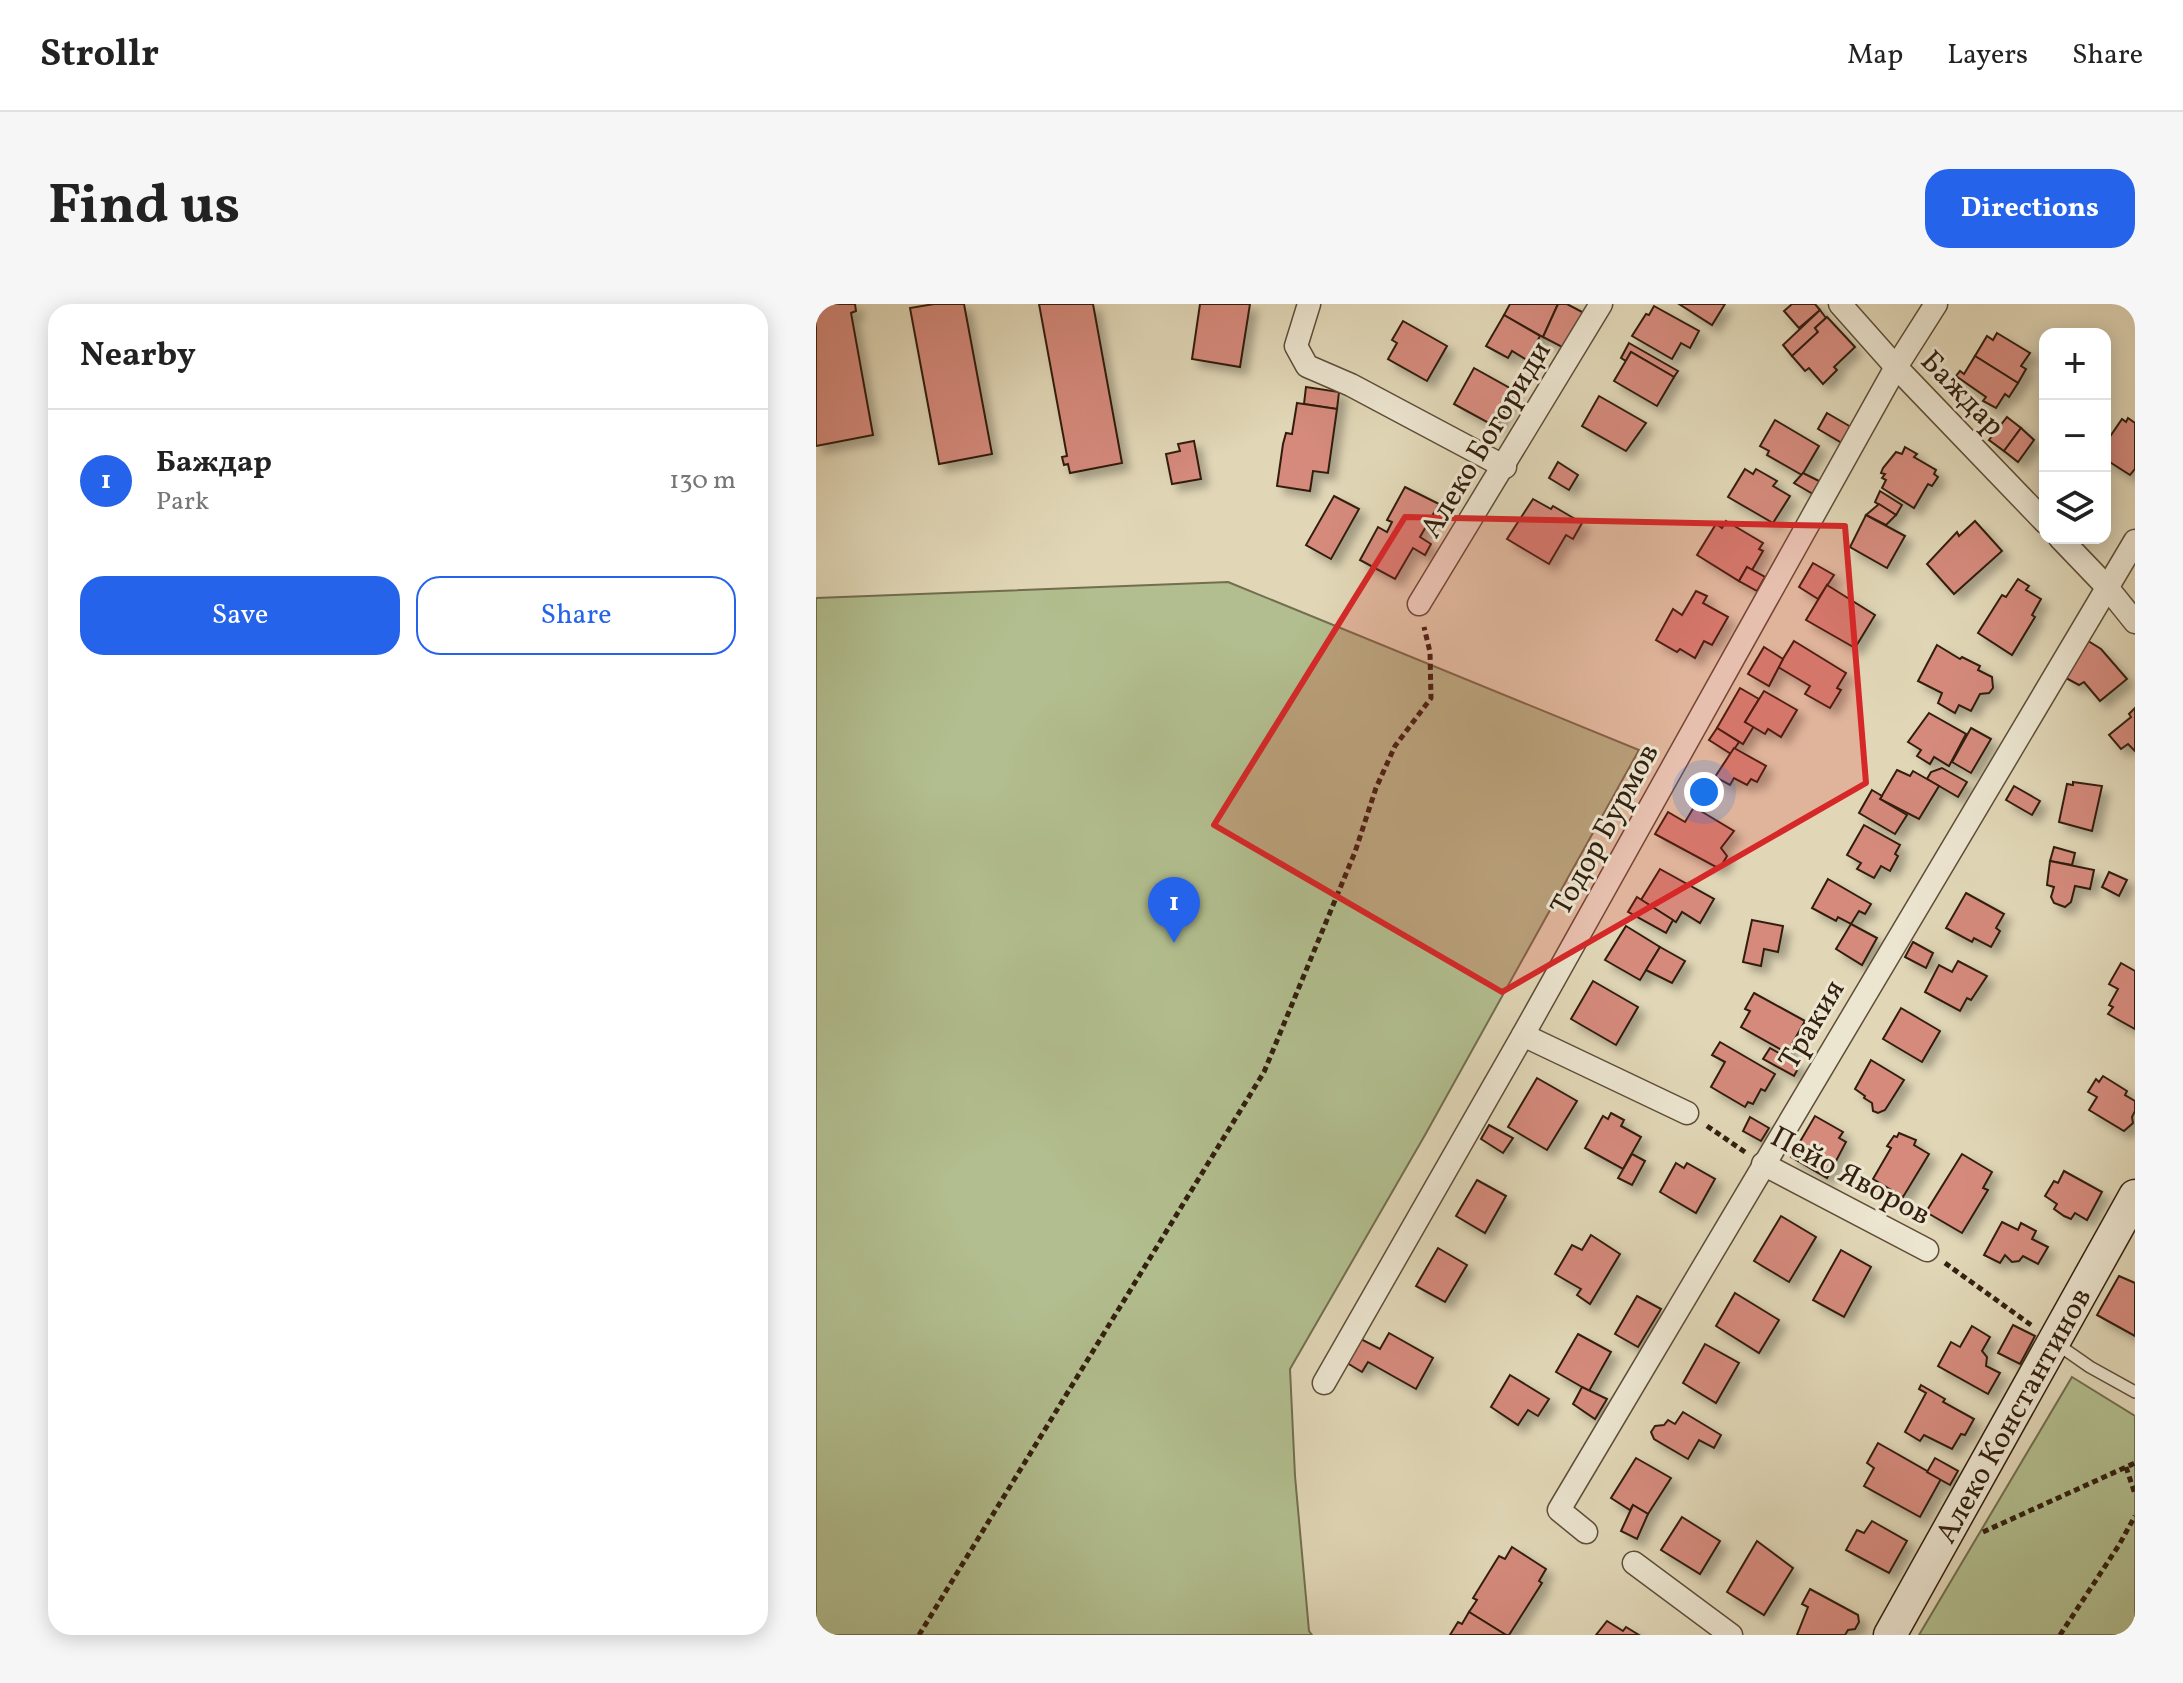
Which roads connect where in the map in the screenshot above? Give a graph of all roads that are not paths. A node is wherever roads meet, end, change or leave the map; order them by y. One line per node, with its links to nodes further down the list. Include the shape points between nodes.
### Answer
1 (1309, 304): 6 (street, via 1296,346 1307,366)
2 (1601, 304): 6 (street, Алеко Богориди)
3 (1840, 304): 5 (street, Баждар)
4 (1936, 304): 5 (street, Тодор Бурмов)
5 (1896, 367): 7 (street, Баждар); 13 (street, Тодор Бурмов)
6 (1505, 467): 11 (street, Алеко Богориди)
7 (2039, 516)
8 (2135, 541): 10 (street, Тракия)
9 (2066, 544): 10 (street)
10 (2106, 586): 12 (street); 15 (street, Тракия)
11 (1419, 604)
12 (2135, 622)
13 (1523, 1035): 14 (street); 19 (street, Тодор Бурмов)
14 (1687, 1113)
15 (1763, 1164): 17 (street, Пейо Яворов); 21 (street, Тракия, via 1559,1510)
16 (2135, 1196): 18 (street, Алеко Константинов)
17 (1927, 1250)
18 (2054, 1342): 20 (lane); 24 (street, Алеко Константинов)
19 (1324, 1383)
20 (2135, 1392)
21 (1586, 1532)
22 (1634, 1563): 23 (street)
23 (1731, 1635)
24 (1890, 1635)

